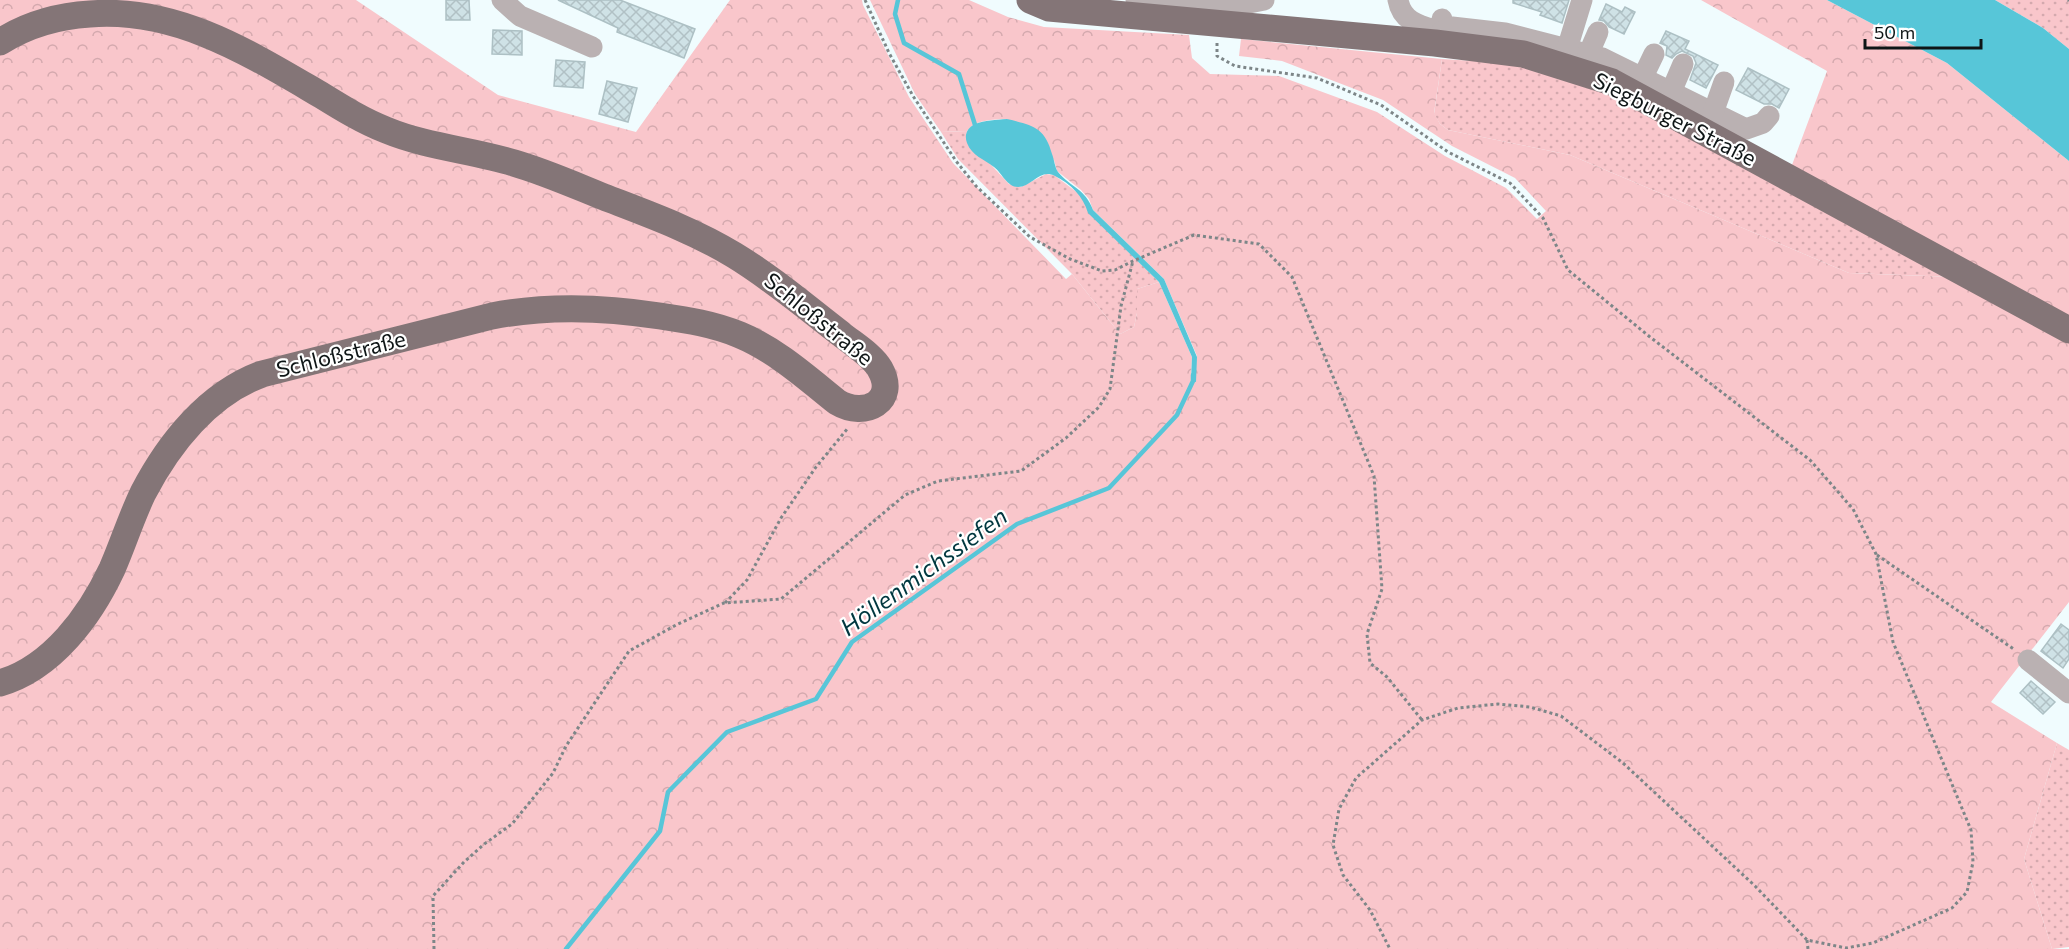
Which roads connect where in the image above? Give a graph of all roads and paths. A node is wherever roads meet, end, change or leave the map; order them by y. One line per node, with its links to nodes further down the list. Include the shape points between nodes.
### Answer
1 (502, 0): 12 (street, via 520,16)
2 (866, 0): 22 (path, via 913,96 976,186 1030,237 1070,259 1102,271 1115,270)
3 (1030, 0): 8 (main road, Siegburger Straße, via 1049,8)
4 (1136, 0): 8 (street)
5 (1264, 0): 8 (street)
6 (1398, 0): 9 (street, via 1400,10 1413,23)
7 (1582, 0): 13 (street)
8 (1211, 15): 9 (main road, Siegburger Straße); 25 (path, via 1217,56 1236,66 1317,78 1381,105 1448,152 1510,183 1544,218 1568,270 1810,460 1853,509)
9 (1440, 30): 13 (street, via 1452,27 1505,33); 23 (main road, Siegburger Straße, via 1612,82)
10 (1598, 32): 15 (street)
11 (0, 42): 24 (main road, Schloßstraße, via 35,23 83,14 131,14 179,24 242,50 386,130 514,163 658,218 735,255 875,362 883,376 884,392 876,404)
12 (591, 47)
13 (1567, 49): 15 (street)
14 (1654, 54): 17 (street)
15 (1588, 55): 17 (street)
16 (1683, 64): 19 (street)
17 (1642, 79): 19 (street)
18 (1724, 82): 20 (street)
19 (1671, 93): 20 (street)
20 (1713, 113): 21 (street, via 1746,129 1763,123)
21 (1768, 116)
22 (1133, 261): 26 (path, via 1121,306 1110,389 1098,407 1066,438 1022,471 938,481 905,495 781,599); 30 (path, via 1194,235 1259,244 1292,277 1374,476 1382,589 1367,634 1370,663 1387,676)
23 (2069, 330)
24 (862, 410): 26 (path, via 781,518 747,580); 28 (main road, Schloßstraße, via 843,406 778,356 729,331 679,318 595,309 539,309 492,316 262,374 224,393 191,423 142,495 111,571 83,618 42,661)
25 (1876, 554): 27 (path); 31 (path, via 1893,642 1971,830 1973,862 1967,892 1952,908 1873,943 1846,948)
26 (724, 603): 32 (path, via 629,651 566,746 554,773 512,824 483,844 433,896)
27 (2028, 660): 29 (street)
28 (0, 683)
29 (2069, 693)
30 (1422, 720): 31 (path, via 1458,708 1498,704 1530,707 1561,716 1639,777); 33 (path, via 1356,778 1339,809 1333,845 1343,874 1370,910)
31 (1807, 940): 34 (path)
32 (434, 949)
33 (1390, 949)
34 (1808, 949)

